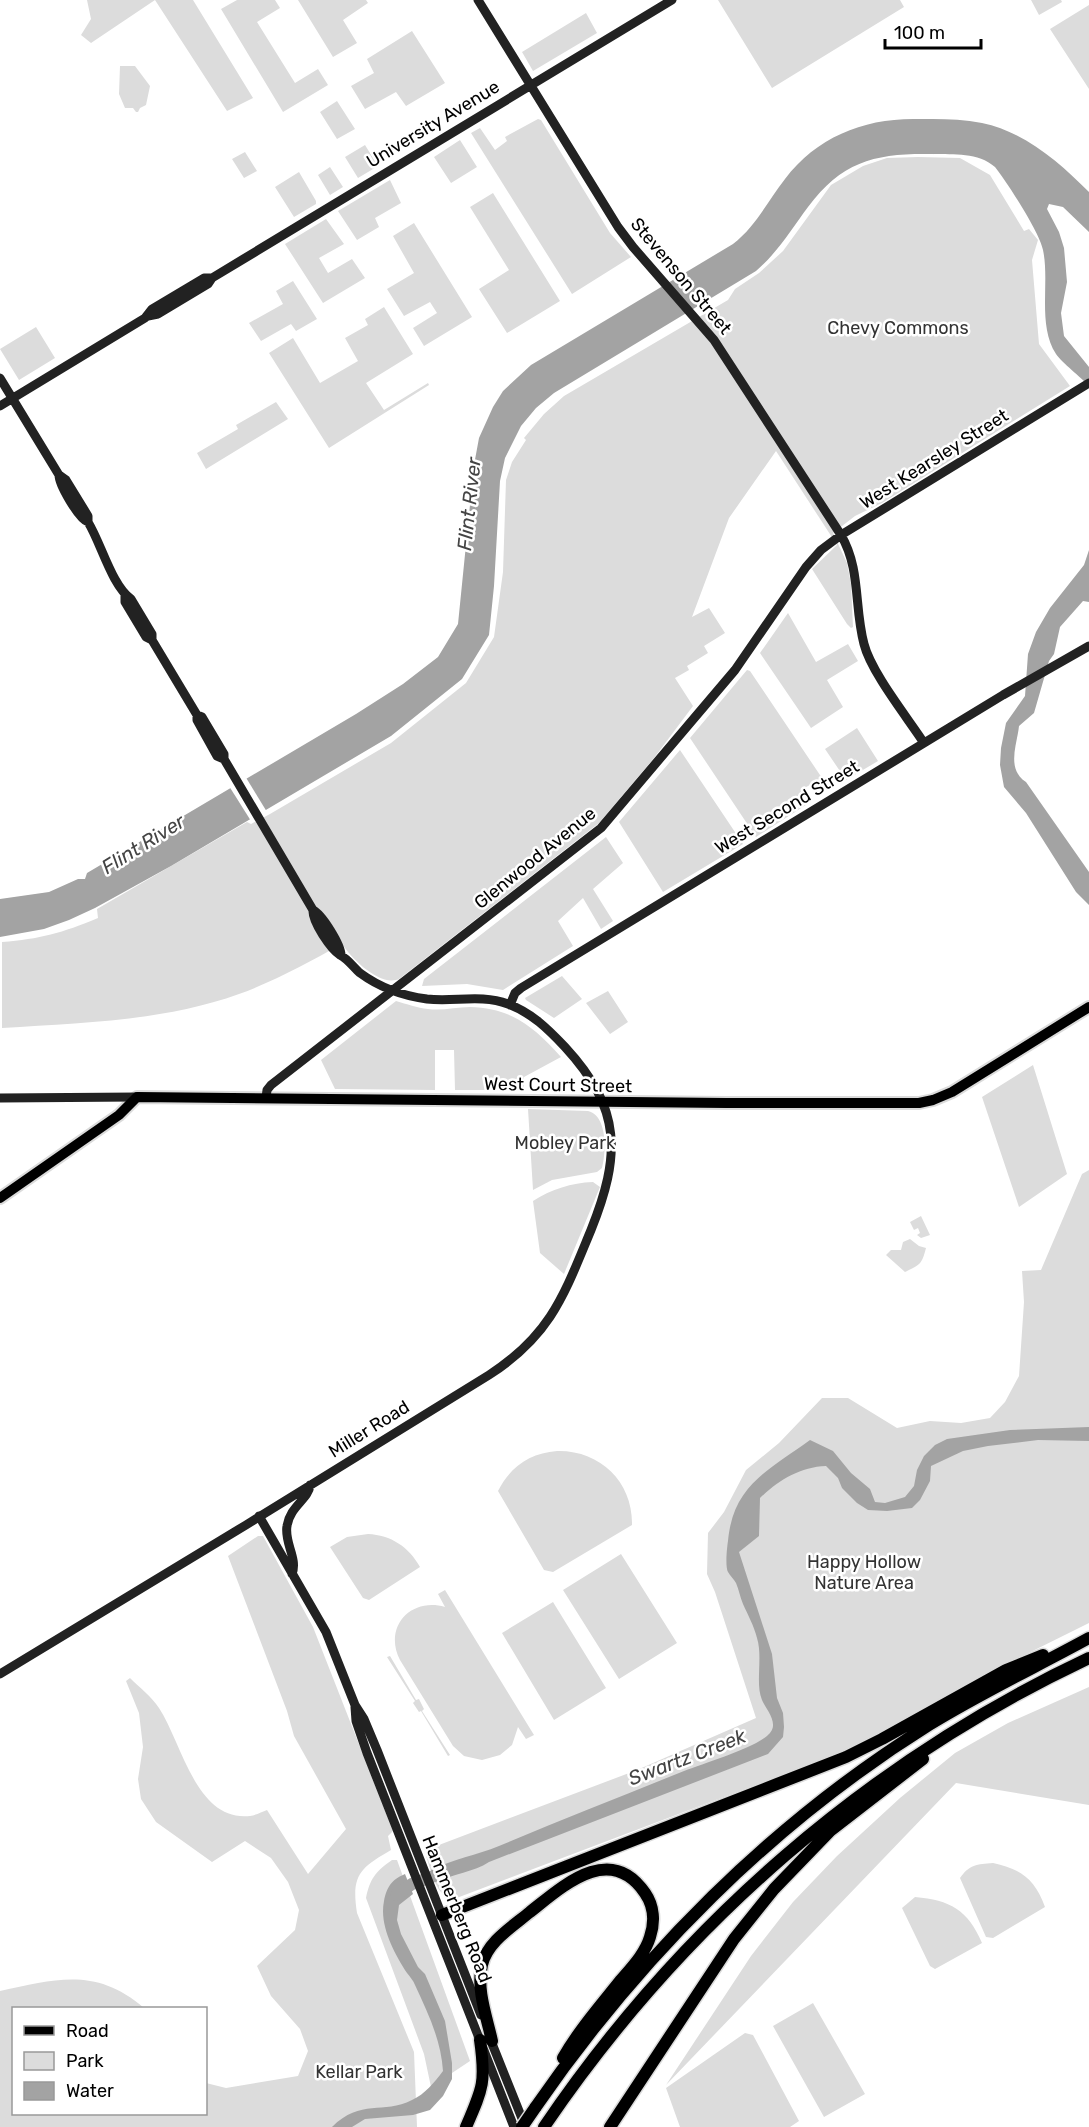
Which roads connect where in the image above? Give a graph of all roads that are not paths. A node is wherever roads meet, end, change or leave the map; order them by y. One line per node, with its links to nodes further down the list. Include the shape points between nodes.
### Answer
1 (478, 0): 3 (street, Stevenson Street)
2 (672, 0): 3 (street, University Avenue)
3 (530, 84): 6 (street, University Avenue, via 208,284); 8 (street, Stevenson Street, via 618,227 714,340)
4 (0, 378): 6 (street)
5 (1089, 383): 8 (street, West Kearsley Street)
6 (12, 399): 7 (street, University Avenue); 12 (street, Miller Road, via 88,516 125,602 146,637 152,640 217,756 224,759 313,910 320,914 341,955 367,978)
7 (0, 406)
8 (841, 535): 9 (street, West Kearsley Street); 11 (street, Stevenson Street, via 855,569 864,646)
9 (803, 570): 12 (street, Glenwood Avenue, via 738,666 606,824)
10 (1089, 646): 11 (street, West Second Street)
11 (924, 743): 13 (street, West Second Street, via 521,988)
12 (394, 990): 13 (street, Miller Road, via 428,999 475,998); 17 (street, Glenwood Avenue, via 271,1085)
13 (510, 1005): 18 (street, Miller Road, via 549,1030 587,1072)
14 (1089, 1007): 18 (main road, West Court Street, via 952,1092 928,1101)
15 (137, 1096): 16 (street, West Court Street); 17 (main road, West Court Street); 19 (main road, via 119,1115)
16 (0, 1098)
17 (266, 1098): 18 (main road, West Court Street)
18 (603, 1102): 20 (street, Miller Road, via 612,1146 606,1188 565,1292 543,1328 501,1366)
19 (0, 1198)
20 (310, 1485): 21 (street, Miller Road); 22 (street, via 288,1523)
21 (260, 1516): 22 (street, Hammerberg Road); 25 (street, Miller Road)
22 (292, 1574): 26 (street, Hammerberg Road, via 326,1632)
23 (1089, 1638): 29 (highway, via 1006,1670 846,1757); 32 (highway, via 913,1736 833,1792 773,1841 701,1907 652,1960 595,2026)
24 (1089, 1658): 27 (highway)
25 (0, 1674)
26 (355, 1705): 28 (street, Hammerberg Road, via 423,1867); 28 (street, Hammerberg Road, via 356,1721 413,1871)
27 (983, 1713): 36 (highway, via 849,1803 736,1898 642,1998 584,2069); 37 (highway, via 851,1813 788,1873 734,1939)
28 (428, 1894): 29 (street, Hammerberg Road); 30 (street, Hammerberg Road)
29 (442, 1915): 30 (street); 31 (street, Hammerberg Road)
30 (436, 1928): 31 (street, Hammerberg Road)
31 (486, 2040): 32 (highway, via 480,1982 482,1962 493,1944 562,1887 586,1873 609,1870 638,1884 653,1912 648,1942 571,2044); 33 (highway, via 483,2084); 34 (street, Hammerberg Road); 35 (street, Hammerberg Road)
32 (536, 2107): 35 (highway, bridge)
33 (466, 2127)
34 (514, 2127)
35 (524, 2127)
36 (544, 2127)
37 (609, 2127)

